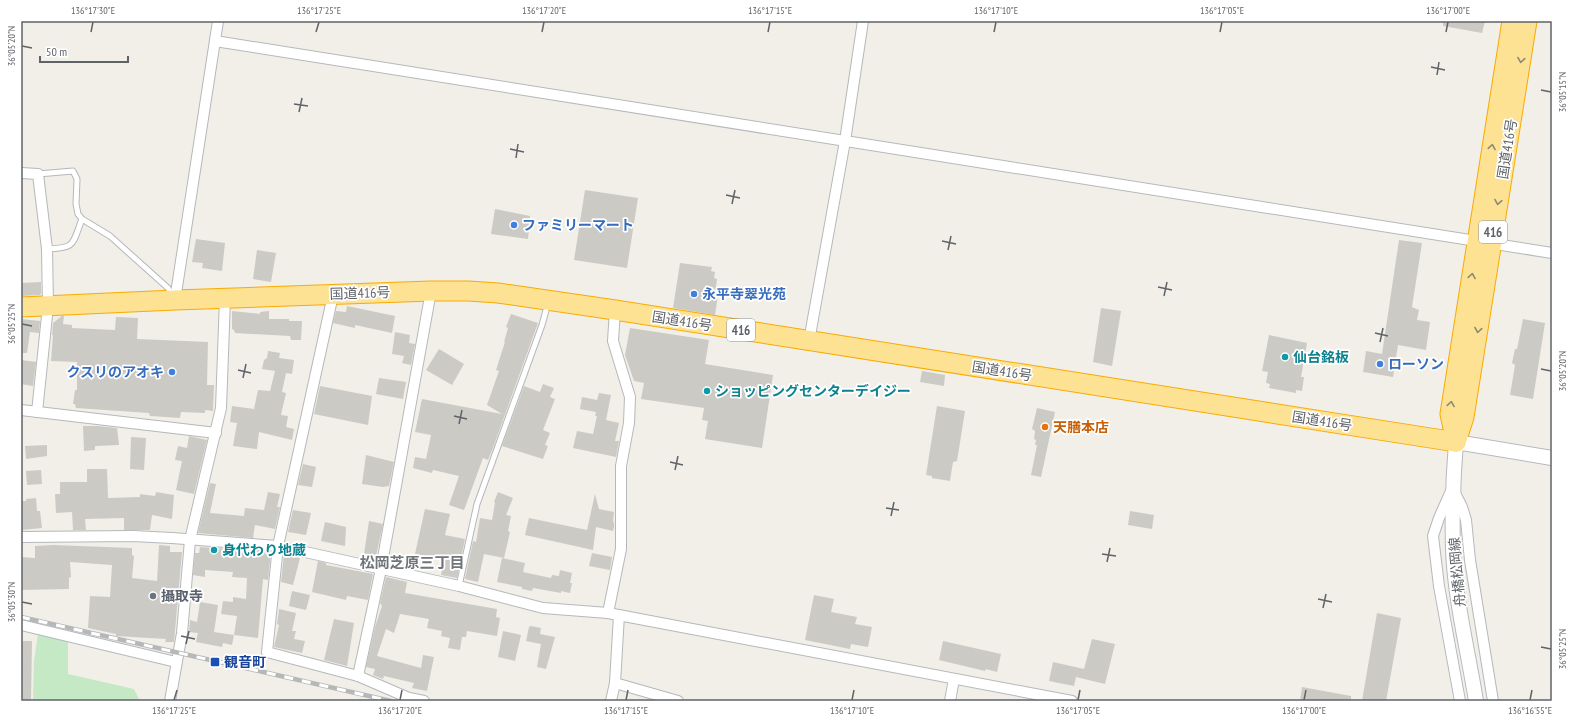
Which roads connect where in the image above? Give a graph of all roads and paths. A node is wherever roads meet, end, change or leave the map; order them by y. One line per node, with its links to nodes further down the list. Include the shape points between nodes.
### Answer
1 (218, 21): 5 (street)
2 (863, 21): 6 (street)
3 (1512, 21): 10 (highway, 国道416号 / 416, one-way to 3)
4 (1527, 21): 10 (highway, 国道416号 / 416, one-way to 10)
5 (215, 42): 6 (street); 16 (street)
6 (845, 142): 10 (street); 21 (street)
7 (21, 173): 8 (street)
8 (38, 174): 9 (lane, via 73,171 77,179 76,204); 11 (street)
9 (82, 220): 11 (lane, via 69,247); 16 (lane, via 110,236 168,288)
10 (1484, 243): 12 (street); 25 (highway, 国道416号 / 416, via 1464,417)
11 (47, 249): 18 (street)
12 (1552, 253)
13 (431, 291): 14 (highway, 国道416号 / 416); 17 (highway, 国道416号 / 416, via 468,290); 31 (street)
14 (333, 294): 15 (highway, 国道416号 / 416); 30 (street)
15 (225, 298): 16 (highway, 国道416号 / 416); 24 (street, via 221,408)
16 (175, 300): 18 (highway, 国道416号 / 416)
17 (549, 300): 20 (highway, 国道416号 / 416); 32 (lane, via 478,504)
18 (48, 306): 19 (highway, 国道416号 / 416); 23 (street)
19 (21, 308)
20 (615, 310): 21 (highway, 国道416号 / 416); 33 (street, via 613,341 630,397 629,423 621,466 621,549)
21 (809, 341): 25 (highway, 国道416号 / 416)
22 (21, 410): 23 (street)
23 (37, 412): 24 (street)
24 (216, 433): 29 (street)
25 (1456, 442): 26 (main road); 27 (main road, 舟橋松岡線)
26 (1552, 458)
27 (1453, 487): 46 (street, via 1433,536 1439,586); 47 (main road, 舟橋松岡線, via 1453,550 1458,599); 48 (street, via 1466,520)
28 (21, 537): 29 (street, via 133,536)
29 (190, 540): 30 (street); 36 (street, via 182,634)
30 (278, 546): 31 (street); 37 (street, via 267,652)
31 (381, 569): 32 (street); 37 (street)
32 (459, 586): 33 (street, via 543,608)
33 (608, 613): 34 (street)
34 (619, 615): 38 (street); 39 (street)
35 (21, 625): 36 (street)
36 (176, 662): 40 (street)
37 (358, 676): 41 (street, via 409,698)
38 (954, 679): 44 (street); 45 (street)
39 (616, 683): 42 (street); 43 (street)
40 (170, 701)
41 (424, 701)
42 (612, 701)
43 (678, 701)
44 (950, 701)
45 (1072, 701)
46 (1460, 701)
47 (1476, 701)
48 (1493, 701)

